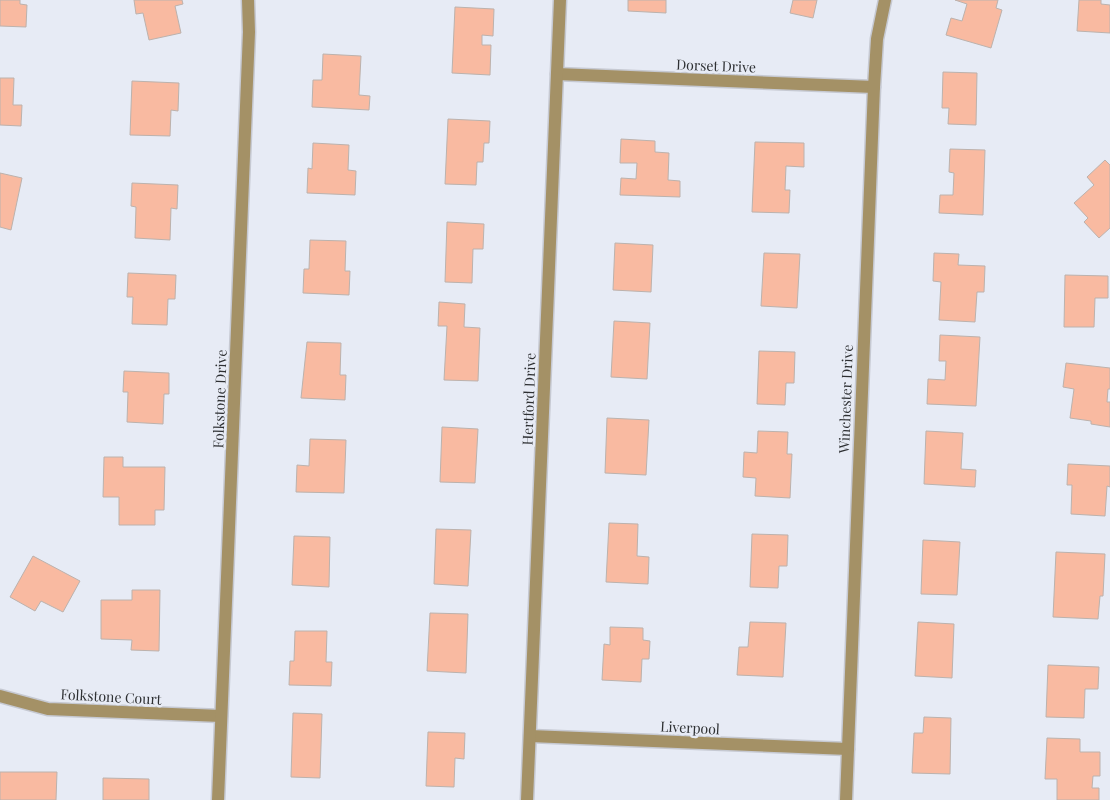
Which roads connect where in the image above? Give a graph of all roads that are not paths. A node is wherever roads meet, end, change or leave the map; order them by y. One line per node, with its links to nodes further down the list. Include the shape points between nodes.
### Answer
1 (248, 0): 7 (street, Folkstone Drive)
2 (560, 0): 4 (street, Hertford Drive)
3 (885, 0): 5 (street, Winchester Drive, via 877,39)
4 (557, 74): 5 (street, Dorset Drive); 8 (street, Hertford Drive)
5 (874, 87): 9 (street, Winchester Drive)
6 (0, 696): 7 (street, Folkstone Court, via 48,709)
7 (222, 716): 10 (street, Folkstone Drive)
8 (530, 736): 9 (street, Liverpool); 11 (street, Hertford Drive)
9 (848, 749): 12 (street, Winchester Drive)
10 (218, 800)
11 (527, 800)
12 (846, 800)

